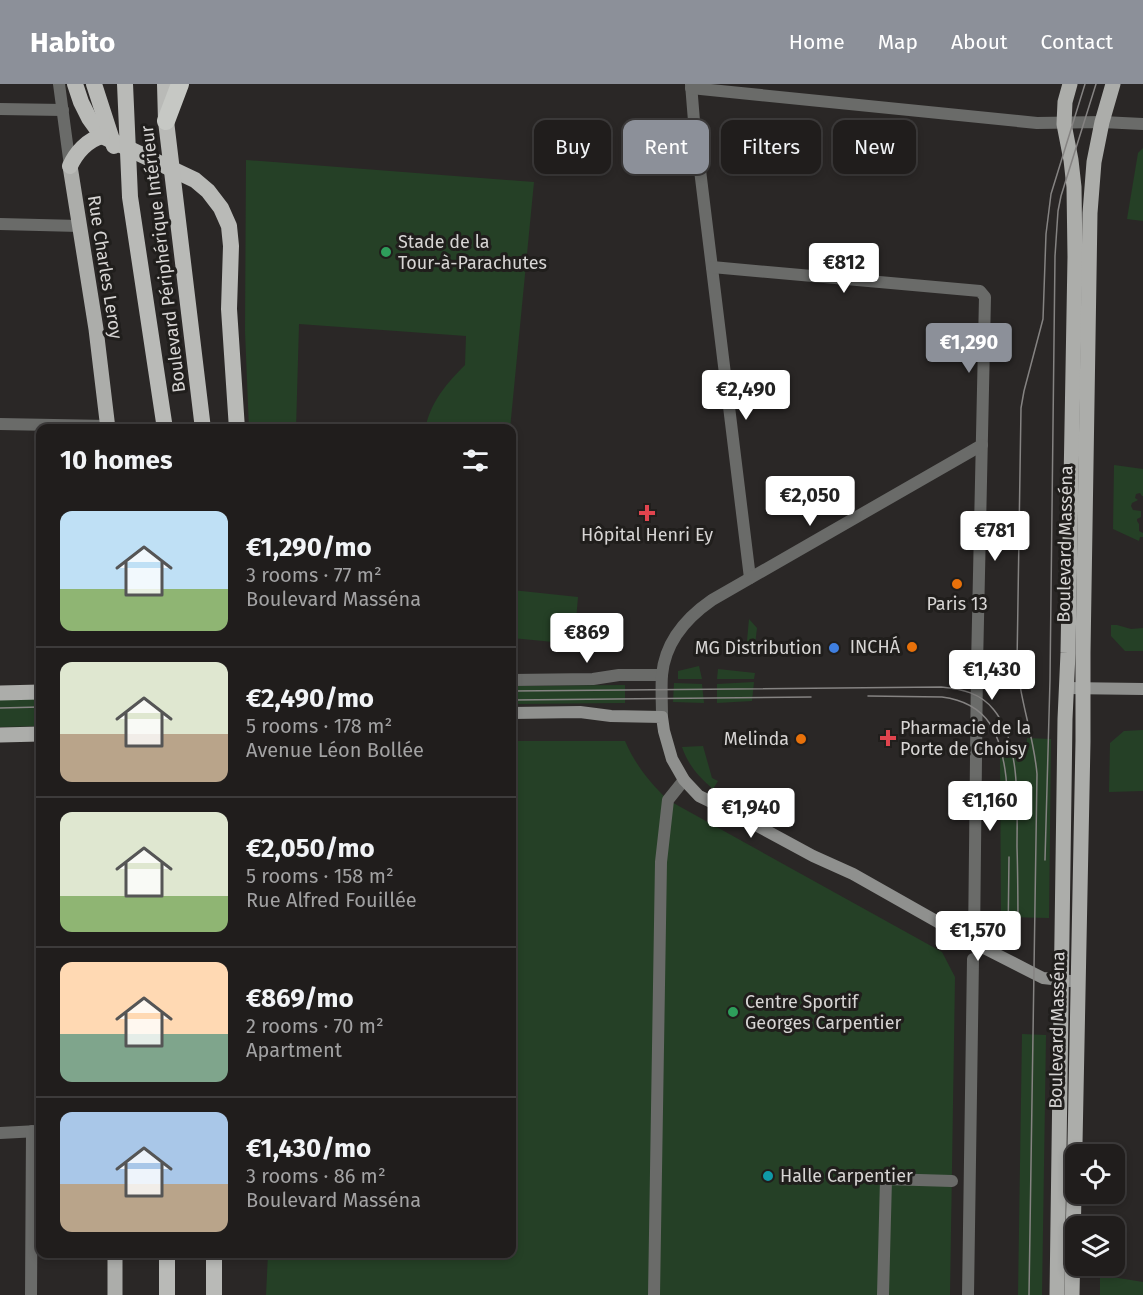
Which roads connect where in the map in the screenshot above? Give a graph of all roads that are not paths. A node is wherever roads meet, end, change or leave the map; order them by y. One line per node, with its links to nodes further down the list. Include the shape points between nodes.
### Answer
1 (59, 84): 11 (street, Rue Charles Leroy)
2 (75, 84): 16 (highway, via 89,118)
3 (94, 84): 18 (highway)
4 (125, 84): 18 (highway)
5 (165, 84): 12 (highway, Boulevard Périphérique Intérieur)
6 (180, 84): 12 (highway)
7 (1070, 84): 14 (main road, Boulevard Masséna)
8 (1113, 84): 13 (main road, Boulevard Masséna)
9 (691, 86): 14 (street); 21 (street)
10 (0, 109): 11 (street)
11 (63, 110): 17 (street, Rue Charles Leroy)
12 (166, 121): 25 (highway, Boulevard Périphérique Intérieur)
13 (1102, 122): 14 (street); 15 (street); 33 (main road, Boulevard Masséna, via 1092,171 1090,213)
14 (1064, 124): 32 (main road, Boulevard Masséna, via 1074,188 1075,256)
15 (1143, 124)
16 (102, 136): 17 (highway, via 80,150); 26 (highway, via 195,180 221,208 229,226 231,246 229,309)
17 (70, 166): 20 (main road, Rue Charles Leroy)
18 (130, 196): 24 (highway)
19 (0, 224): 20 (street)
20 (79, 226): 23 (main road, Rue Charles Leroy)
21 (712, 267): 28 (street, via 980,291 985,297); 29 (street)
22 (0, 424): 27 (street)
23 (108, 424)
24 (164, 424)
25 (202, 424)
26 (237, 424)
27 (36, 425)
28 (982, 445): 29 (street); 42 (street)
29 (750, 578): 30 (street, via 688,618 669,649)
30 (662, 675): 31 (street); 38 (street)
31 (516, 680)
32 (1066, 688): 33 (main road); 44 (main road, Boulevard Masséna)
33 (1083, 689): 34 (main road); 45 (main road, Boulevard Masséna)
34 (1143, 689)
35 (36, 692): 36 (main road)
36 (0, 693)
37 (516, 713): 38 (main road)
38 (662, 717): 41 (main road, via 672,759)
39 (36, 734): 40 (main road)
40 (0, 735)
41 (684, 780): 42 (main road, via 699,796 853,874); 56 (street, via 668,800 661,862)
42 (974, 942): 44 (main road, via 1043,978)
43 (973, 959): 58 (street)
44 (1061, 981): 45 (main road); 59 (main road, Boulevard Masséna)
45 (1078, 982): 60 (main road, Boulevard Masséna)
46 (36, 1131): 47 (street); 52 (street)
47 (0, 1133)
48 (952, 1181): 57 (street, via 886,1179)
49 (115, 1258): 53 (main road)
50 (167, 1258): 54 (highway)
51 (214, 1258): 55 (highway)
52 (31, 1295)
53 (115, 1295)
54 (166, 1295)
55 (214, 1295)
56 (654, 1295)
57 (883, 1295)
58 (968, 1295)
59 (1057, 1295)
60 (1072, 1295)

